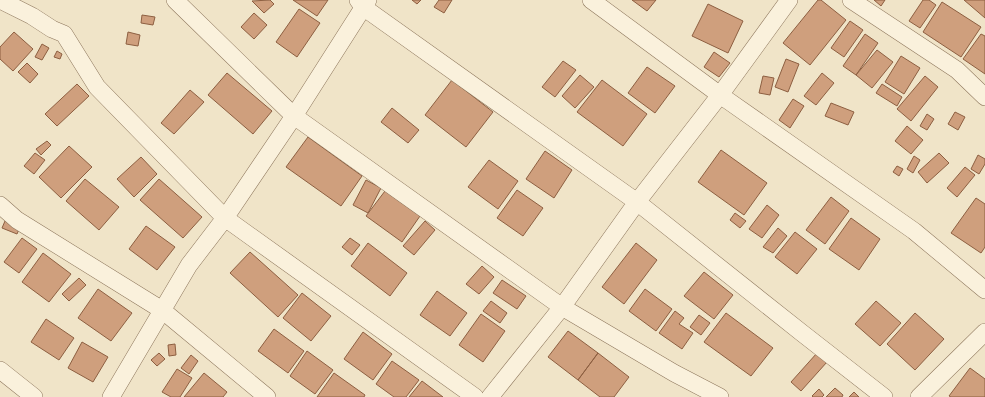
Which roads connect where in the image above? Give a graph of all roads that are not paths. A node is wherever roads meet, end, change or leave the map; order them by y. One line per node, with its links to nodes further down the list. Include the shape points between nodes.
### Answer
1 (0, 0): 12 (street, via 64,34 97,86)
2 (175, 0): 9 (street)
3 (591, 0): 7 (street)
4 (789, 0): 7 (street)
5 (850, 0): 8 (street, via 957,70)
6 (363, 2): 9 (street); 10 (street)
7 (720, 95): 10 (street); 13 (street, via 914,231)
8 (985, 97)
9 (294, 116): 12 (street); 14 (street)
10 (637, 202): 14 (street); 24 (street)
11 (0, 205): 15 (street, via 17,220)
12 (226, 218): 15 (street, via 189,265); 21 (street)
13 (985, 290)
14 (562, 307): 22 (street); 23 (street)
15 (162, 310): 19 (street); 20 (street)
16 (985, 332): 25 (street)
17 (0, 370): 18 (street)
18 (34, 397)
19 (111, 397)
20 (267, 397)
21 (475, 397)
22 (490, 397)
23 (720, 397)
24 (884, 397)
25 (919, 397)

